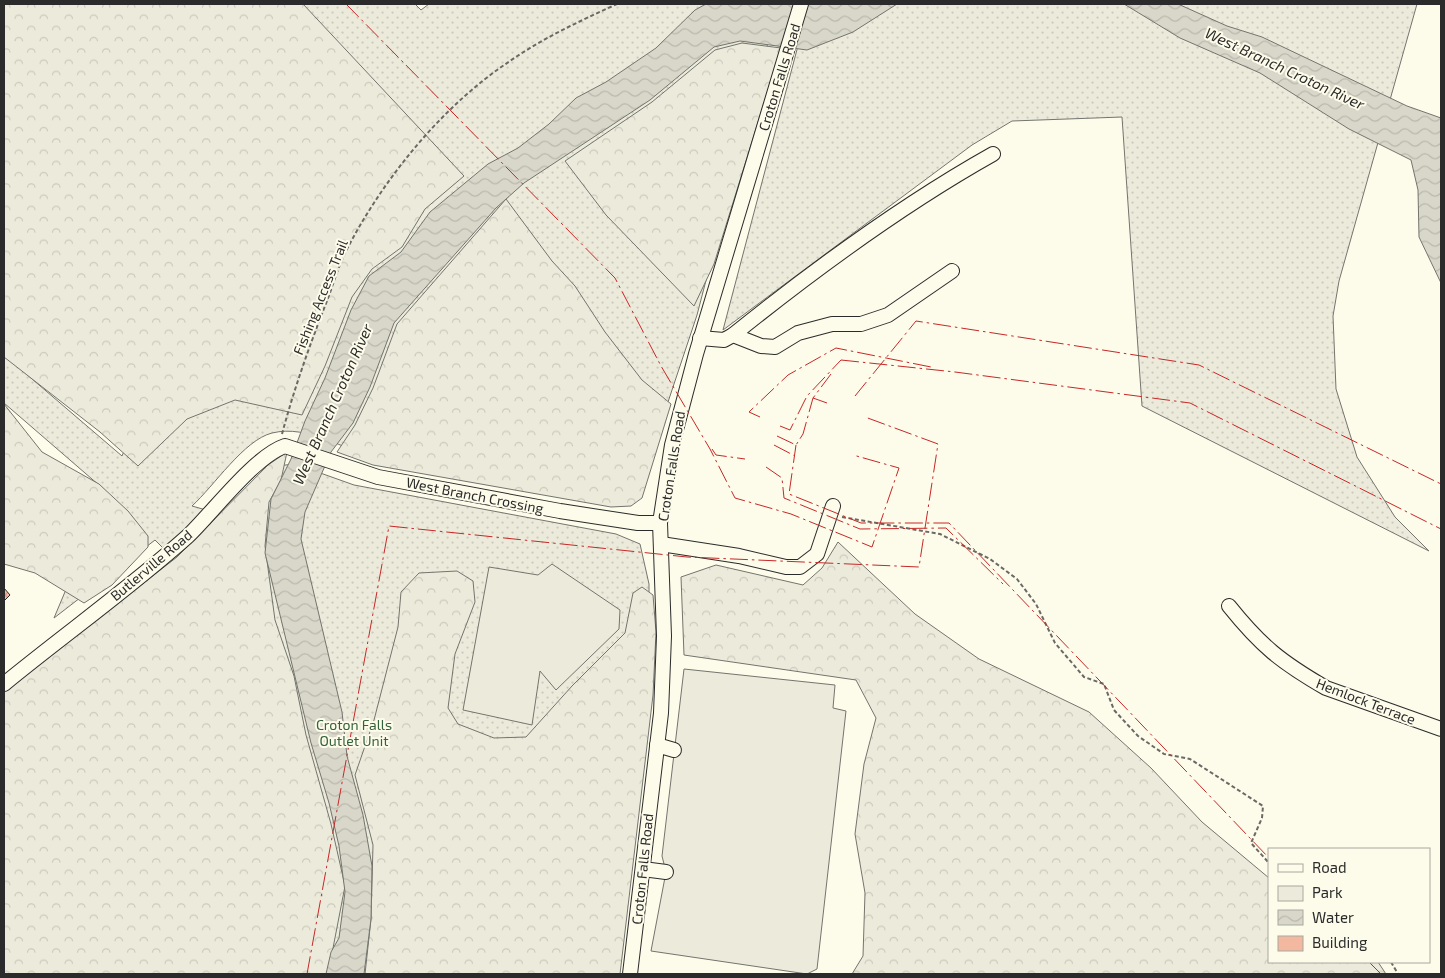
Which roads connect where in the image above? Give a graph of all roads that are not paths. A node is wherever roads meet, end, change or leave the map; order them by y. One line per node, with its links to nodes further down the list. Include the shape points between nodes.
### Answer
1 (801, 4): 5 (street, Croton Falls Road)
2 (993, 154): 4 (street, via 900,210)
3 (952, 272): 4 (street, via 888,315 860,324 832,324 798,333 775,347 761,346)
4 (733, 335): 5 (street, via 724,340)
5 (700, 338): 8 (street, Croton Falls Road, via 672,445)
6 (293, 447): 8 (street, West Branch Crossing, via 378,477 541,508 638,523); 11 (street, Butlerville Road, via 278,448 262,459 169,552)
7 (831, 510): 9 (street, via 817,554 800,567)
8 (660, 523): 9 (street, Croton Falls Road)
9 (661, 544): 13 (street, Croton Falls Road, via 664,636)
10 (1229, 606): 12 (street, Hemlock Terrace, via 1267,650 1326,688)
11 (4, 684)
12 (1441, 729)
13 (657, 746): 14 (street); 15 (street, Croton Falls Road)
14 (674, 750)
15 (643, 869): 16 (street); 17 (street, Croton Falls Road)
16 (666, 872)
17 (630, 974)

